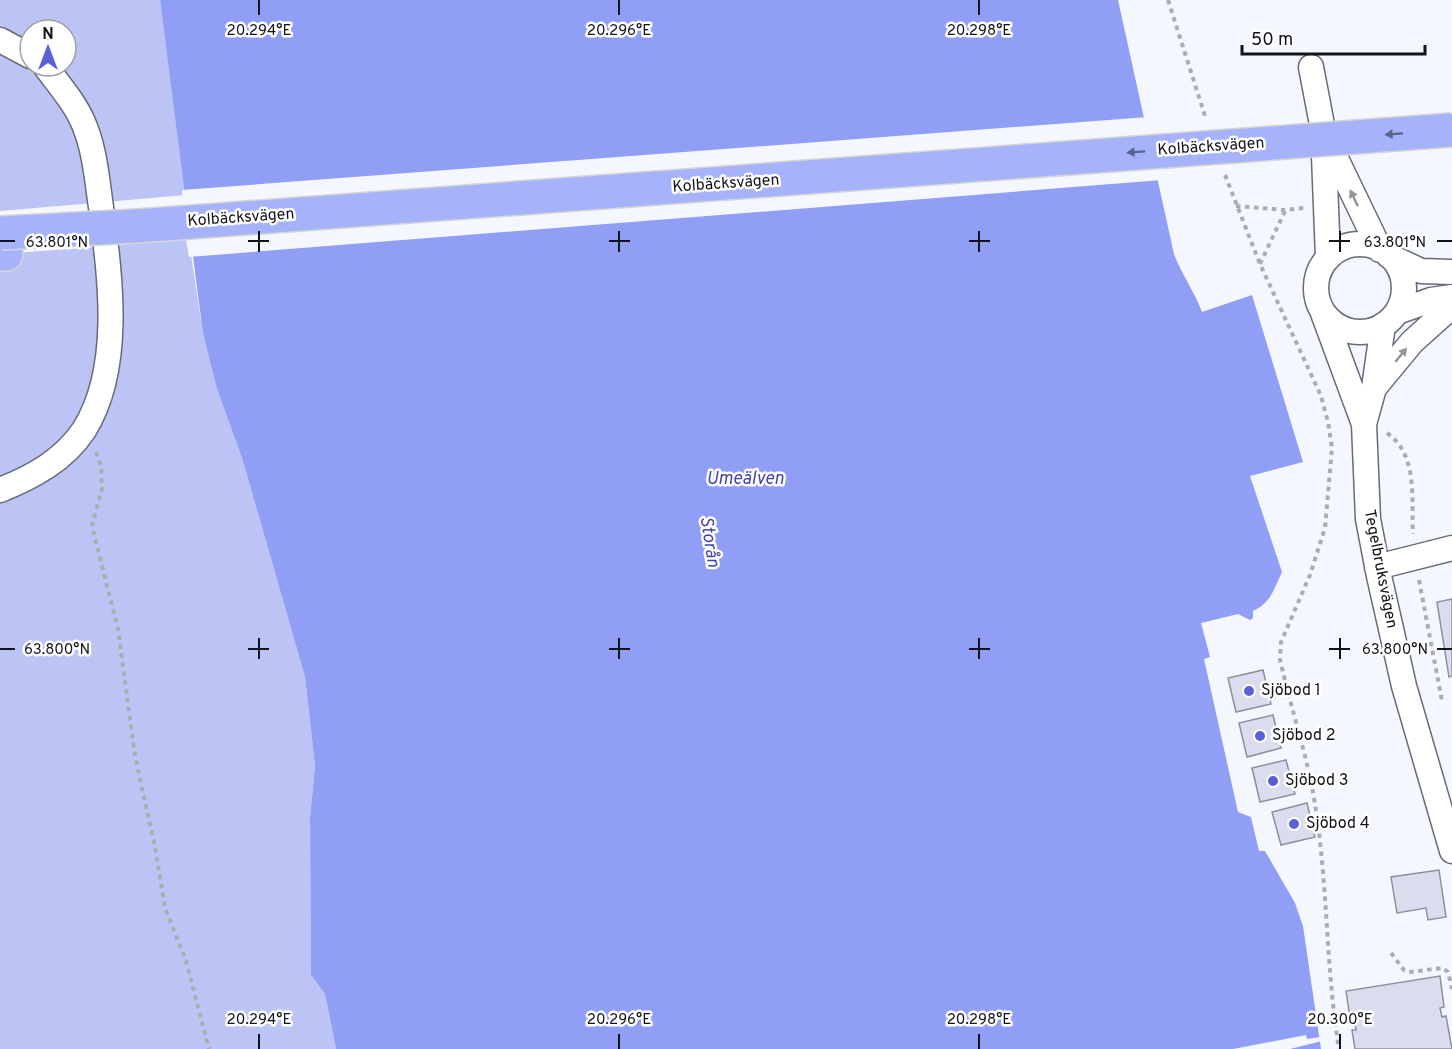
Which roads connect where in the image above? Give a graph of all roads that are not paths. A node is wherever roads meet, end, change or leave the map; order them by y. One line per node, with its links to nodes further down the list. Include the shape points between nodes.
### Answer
1 (0, 40): 2 (street)
2 (18, 50)
3 (1311, 68): 5 (street)
4 (53, 78): 18 (street, via 85,125 93,153 108,251 107,370 94,411 82,432 51,466)
5 (1323, 130): 9 (street, one-way to 5); 10 (street)
6 (1452, 130): 8 (highway, Kolbäcksvägen, one-way to 8, bridge, via 137,226)
7 (1452, 152): 8 (highway, Kolbäcksvägen)
8 (2, 244)
9 (1385, 253): 10 (street, via 1356,245); 11 (street, via 1421,271); 15 (street, via 1396,265 1403,283 1402,301)
10 (1328, 258): 14 (street, via 1316,285)
11 (1452, 273)
12 (1452, 297): 15 (street, via 1431,300)
13 (1452, 306): 16 (street, Tegelbruksvägen, one-way to 13, via 1412,342)
14 (1323, 312): 15 (street, via 1338,326 1354,332 1366,332); 17 (street, Tegelbruksvägen)
15 (1390, 318): 16 (street)
16 (1374, 388): 17 (street, Tegelbruksvägen)
17 (1364, 424): 20 (street, Tegelbruksvägen, via 1368,519)
18 (0, 490)
19 (1452, 548): 20 (street)
20 (1377, 567): 21 (street, Tegelbruksvägen, via 1407,696)
21 (1452, 851)

